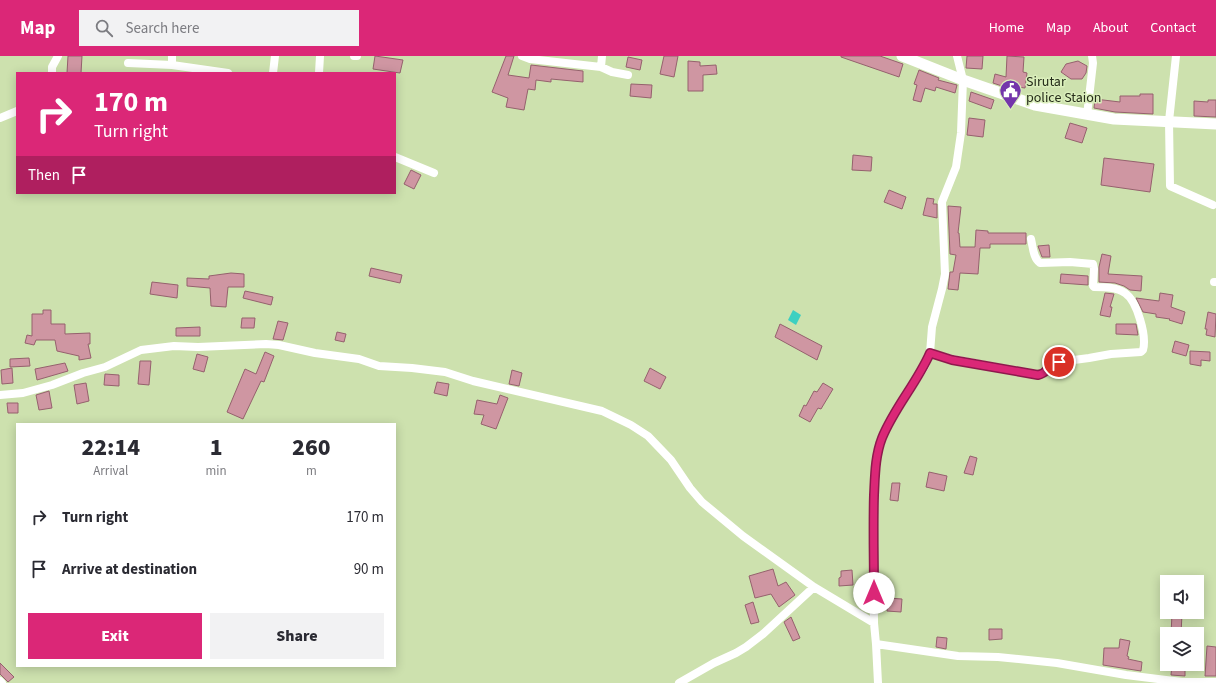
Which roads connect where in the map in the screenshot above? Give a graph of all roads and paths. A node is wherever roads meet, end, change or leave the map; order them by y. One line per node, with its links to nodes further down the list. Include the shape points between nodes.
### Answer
1 (58, 56): 14 (street)
2 (172, 56): 12 (street)
3 (275, 56): 16 (street)
4 (320, 56): 17 (street)
5 (522, 56): 13 (street)
6 (602, 56): 13 (street)
7 (902, 56): 19 (main road)
8 (957, 56): 19 (street)
9 (1092, 56): 21 (street)
10 (1176, 56): 23 (street)
11 (128, 63): 12 (street)
12 (172, 65): 15 (street)
13 (601, 67): 18 (street, via 612,72)
14 (52, 72)
15 (221, 72)
16 (273, 72)
17 (319, 72)
18 (628, 74)
19 (963, 80): 21 (main road, via 1035,104); 29 (street, via 959,151 953,178 942,202 945,274 932,327)
20 (16, 111): 22 (street)
21 (1087, 115): 23 (main road, via 1114,119)
22 (0, 118)
23 (1169, 121): 24 (main road); 27 (street, via 1170,186)
24 (1216, 124)
25 (396, 157): 26 (street)
26 (434, 173)
27 (1213, 205)
28 (1030, 239): 29 (street, via 1040,263 1093,264 1094,287 1123,291 1130,297 1144,331 1143,350 1053,363 1046,372 1038,375 952,360)
29 (930, 353): 32 (street, via 925,366 889,423 877,454 873,536)
30 (0, 395): 31 (street, via 38,389 105,366 141,350 174,346 279,345 359,359 379,366 445,372 602,411 632,425 661,448 702,502 742,536)
31 (814, 587): 32 (street); 35 (street, via 746,647)
32 (874, 623): 33 (street)
33 (876, 644): 34 (street, via 958,656 1057,663 1182,682); 36 (street)
34 (1216, 682)
35 (679, 683)
36 (878, 683)

